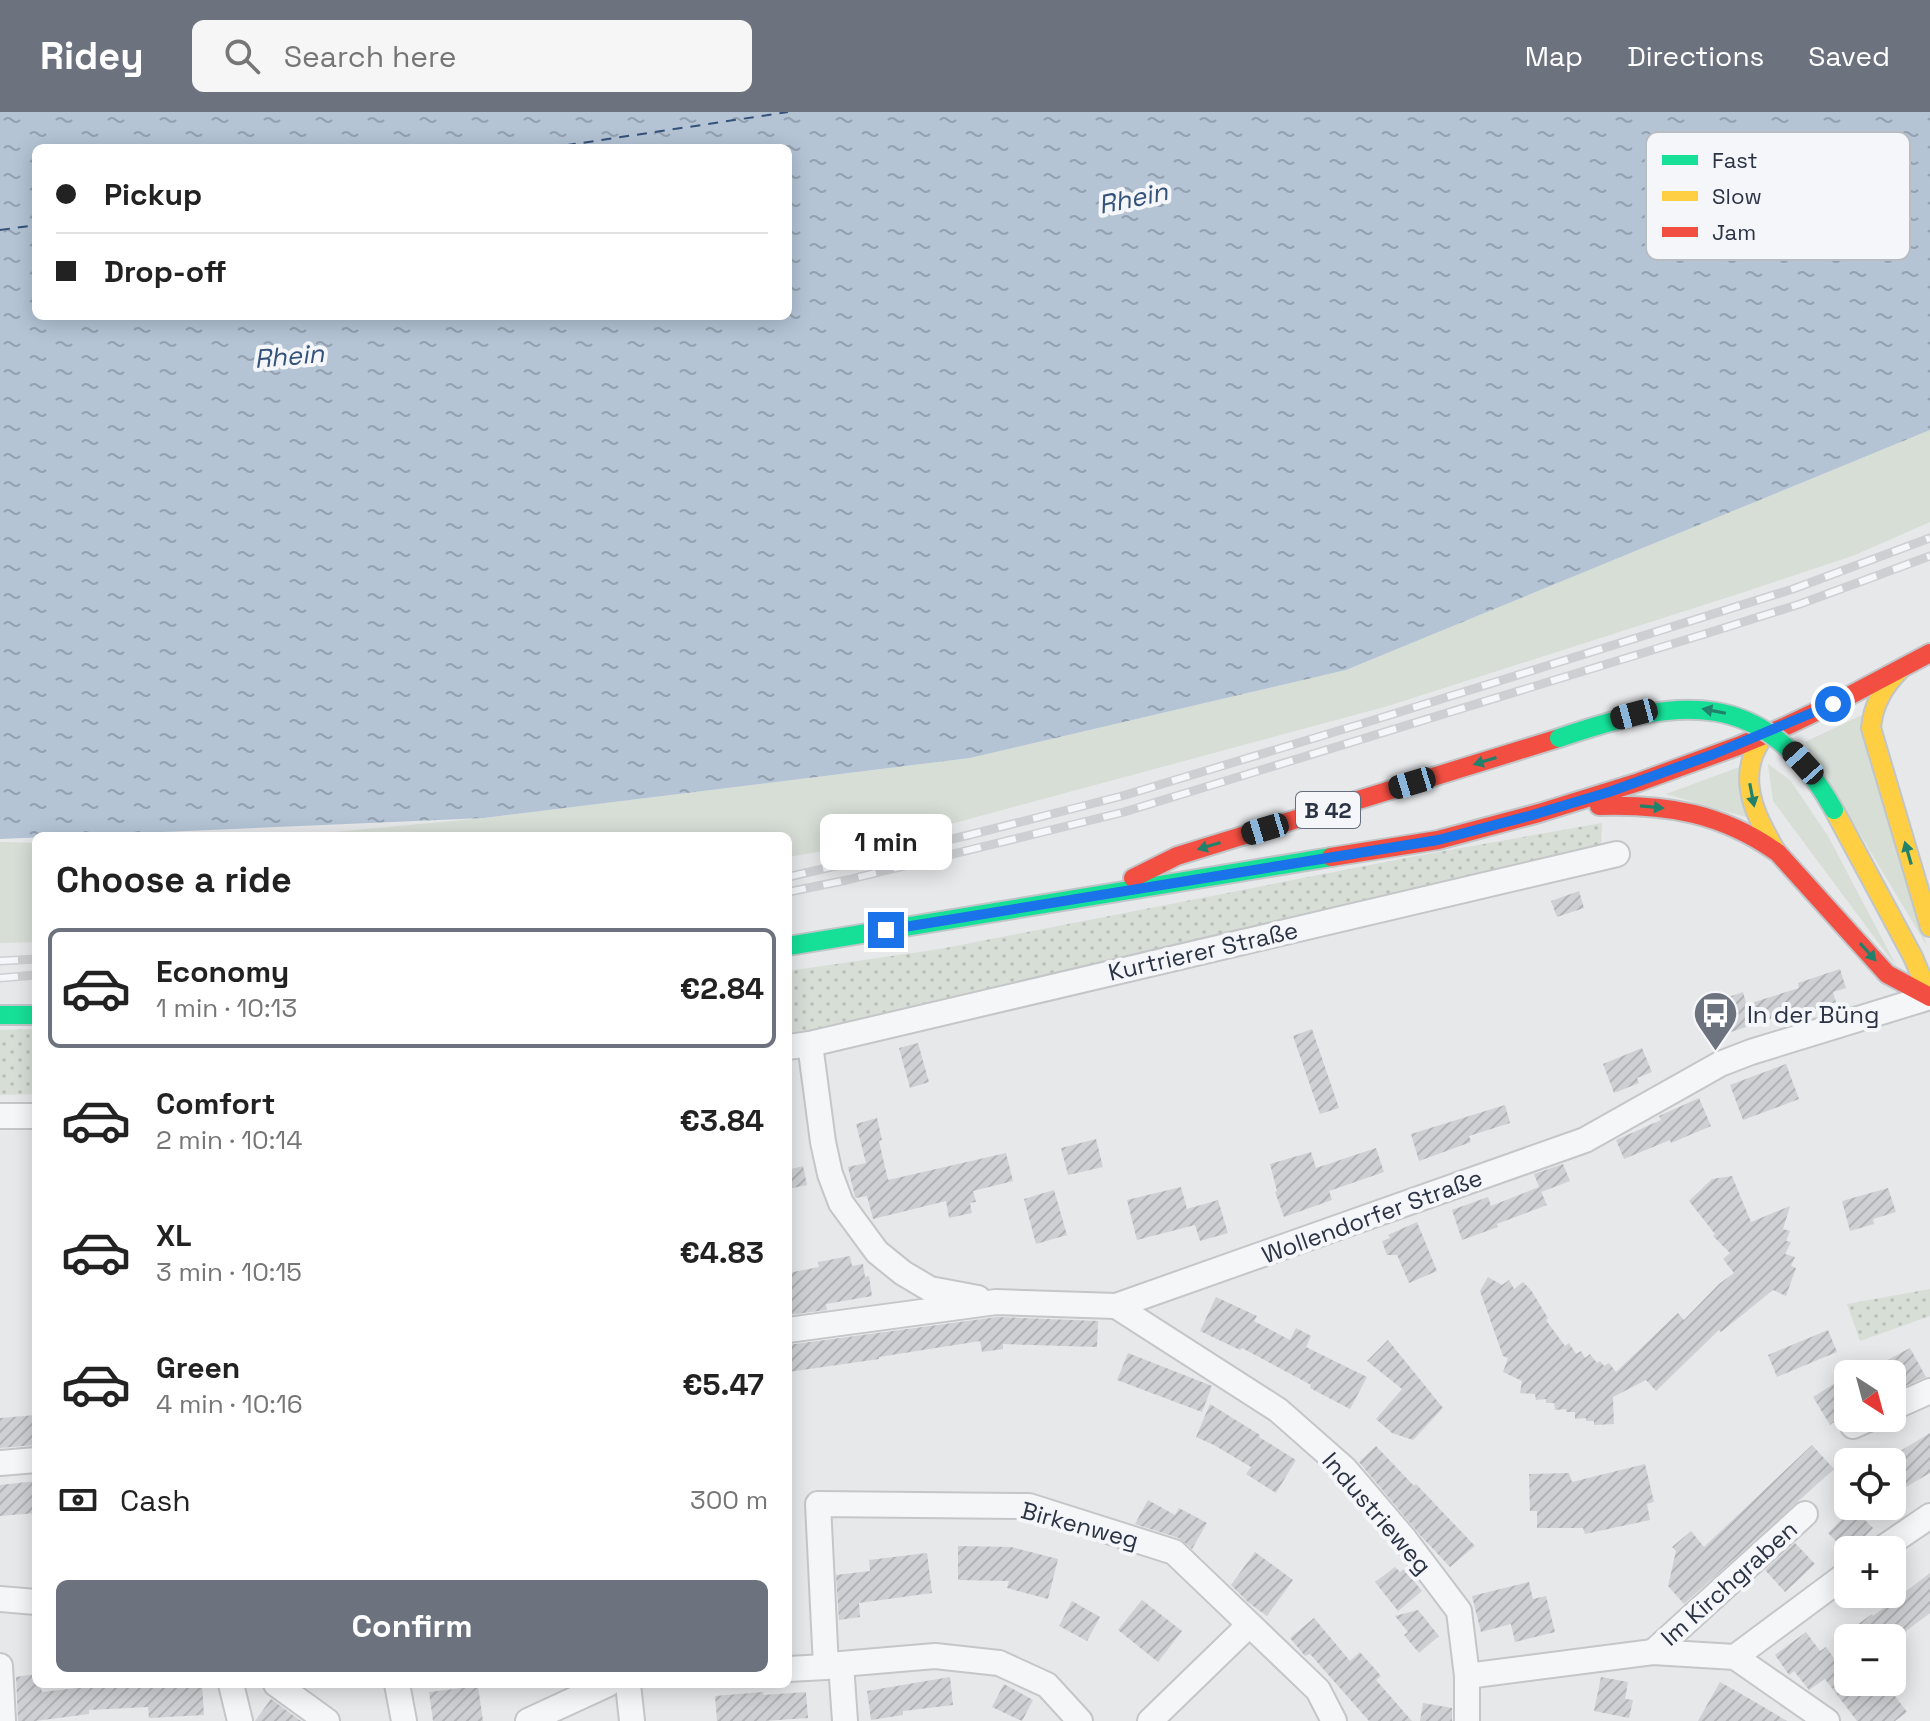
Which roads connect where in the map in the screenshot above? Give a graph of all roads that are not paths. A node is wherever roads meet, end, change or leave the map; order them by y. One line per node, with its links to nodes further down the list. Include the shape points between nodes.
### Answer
1 (1930, 653): 2 (main road, B 42)
2 (1905, 667): 3 (main road, B 42); 8 (main road, B 42, one-way to 2, via 1871,728 1880,693)
3 (1765, 733): 4 (main road, B 42); 5 (main road, B 42, one-way to 5, via 1753,755 1750,793)
4 (1556, 809): 5 (main road, B 42, one-way to 5, via 1641,806 1695,811 1745,831); 7 (main road, B 42, via 1438,840)
5 (1778, 853): 10 (main road, B 42, one-way to 10, via 1887,974)
6 (1617, 854): 13 (street, Kurtrierer Straße)
7 (1101, 894): 9 (main road, B 42); 10 (main road, B 42, one-way to 7, bridge, via 1834,810 1803,763 1783,742 1742,718 1700,709 1662,709 1604,722 1177,856)
8 (1930, 927)
9 (792, 945)
10 (1930, 996): 17 (street, Wollendorfer Straße, via 1720,1064 1585,1140)
11 (0, 1015): 12 (main road)
12 (32, 1015)
13 (799, 1045): 16 (street, via 830,1174 841,1203 877,1252 930,1289)
14 (0, 1116): 15 (street)
15 (32, 1116)
16 (996, 1302): 17 (street, Wollendorfer Straße); 18 (street, Wollendorfer Straße)
17 (1116, 1306): 35 (street, Industrieweg, via 1278,1410 1345,1469 1459,1611)
18 (792, 1329)
19 (1930, 1391): 20 (street)
20 (1906, 1402)
21 (32, 1460): 22 (street)
22 (0, 1463)
23 (1805, 1514): 30 (street, Im Kirchgraben)
24 (1930, 1516): 25 (street)
25 (1901, 1536)
26 (1834, 1583): 31 (street)
27 (0, 1599): 28 (street)
28 (32, 1602)
29 (1249, 1625): 32 (street, Birkenweg, via 1174,1552 1029,1506 818,1504); 49 (street); 50 (street, Birkenweg, via 1318,1690)
30 (1653, 1652): 31 (street, Im Kirchgraben); 35 (street, Im Kirchgraben)
31 (1735, 1657): 52 (street)
32 (834, 1665): 34 (street); 47 (street); 48 (street, via 935,1656 999,1663 1047,1685)
33 (0, 1666): 41 (street)
34 (792, 1669)
35 (1467, 1676): 51 (street, Industrieweg)
36 (232, 1688): 42 (street)
37 (282, 1688): 43 (street)
38 (398, 1688): 44 (street)
39 (599, 1688): 45 (street)
40 (628, 1688): 46 (street)
41 (3, 1721)
42 (240, 1721)
43 (327, 1721)
44 (404, 1721)
45 (528, 1721)
46 (632, 1721)
47 (845, 1721)
48 (1080, 1721)
49 (1150, 1721)
50 (1334, 1721)
51 (1467, 1721)
52 (1827, 1721)

